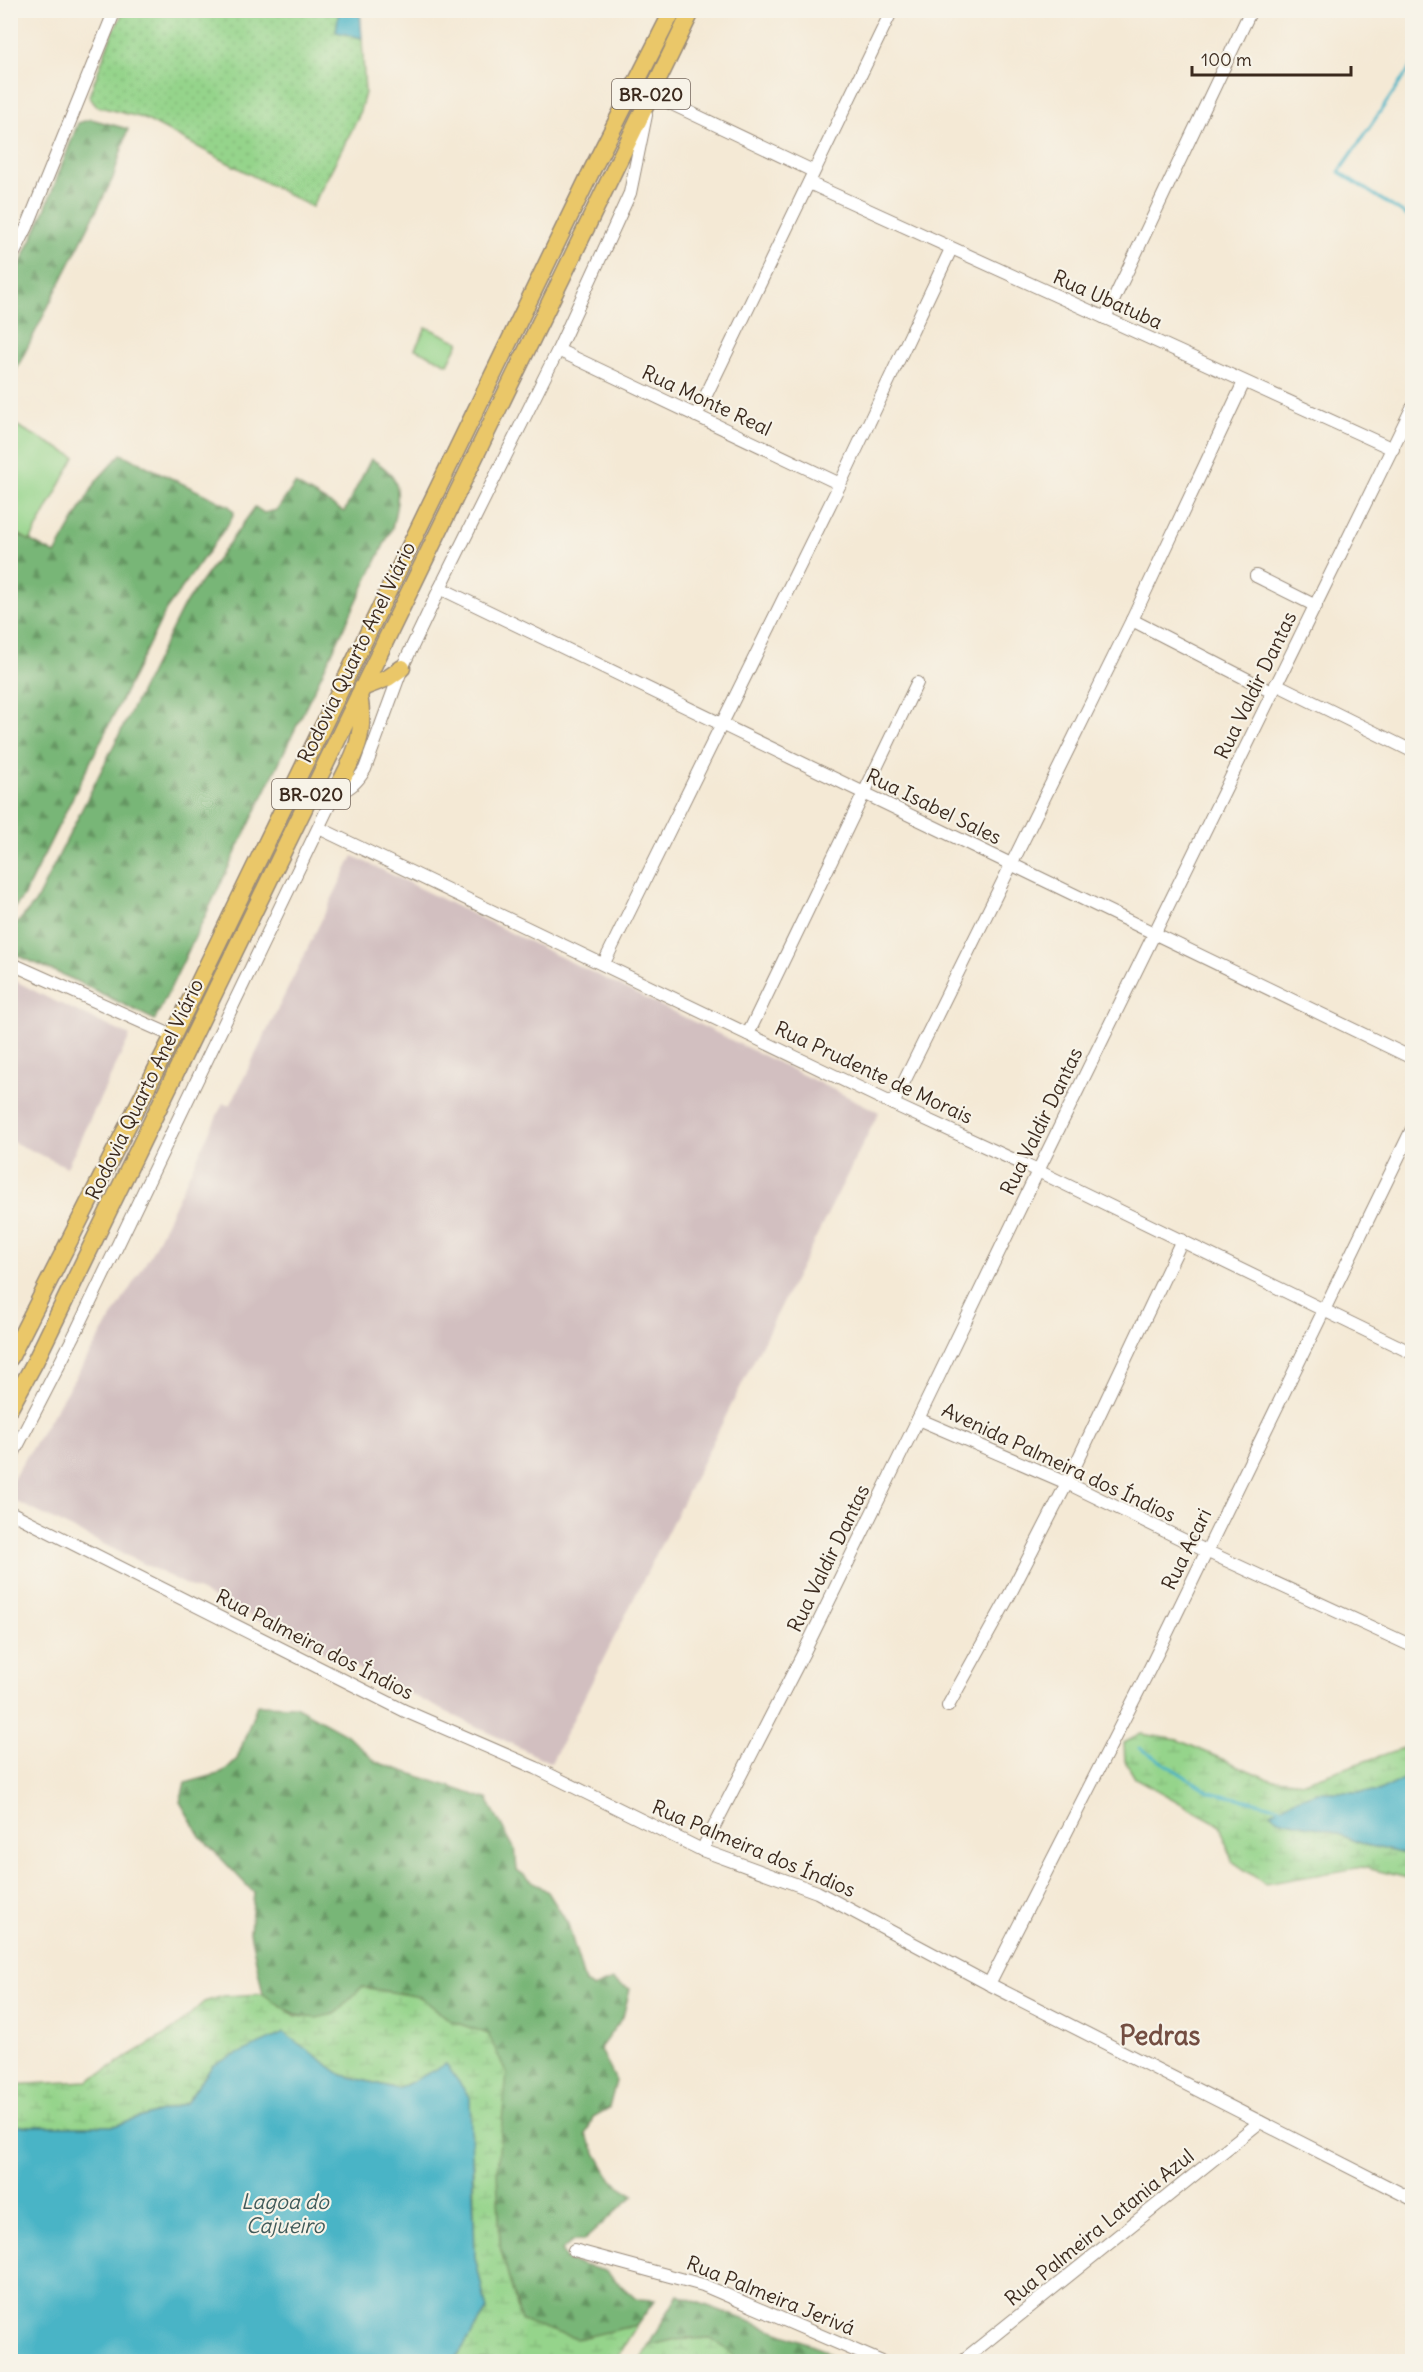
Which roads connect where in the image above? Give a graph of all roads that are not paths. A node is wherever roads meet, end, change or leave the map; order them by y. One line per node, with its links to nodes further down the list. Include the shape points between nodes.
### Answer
1 (115, 10): 9 (street)
2 (673, 10): 35 (highway, Rodovia Quarto Anel Viário / BR-020)
3 (692, 10): 6 (highway, Rodovia Quarto Anel Viário / BR-020)
4 (892, 10): 7 (street)
5 (1251, 10): 10 (street)
6 (650, 97): 7 (street, Rua Ubatuba); 11 (street, via 633,186); 24 (highway, Rodovia Quarto Anel Viário / BR-020)
7 (811, 177): 8 (street, Rua Ubatuba); 14 (street)
8 (951, 249): 10 (street, Rua Ubatuba); 16 (street)
9 (10, 261)
10 (1105, 318): 12 (street, Rua Ubatuba)
11 (558, 350): 14 (street, Rua Monte Real); 18 (street)
12 (1244, 382): 15 (street, Rua Ubatuba); 20 (street)
13 (1413, 408): 15 (street, Rua Valdir Dantas)
14 (696, 416): 16 (street, Rua Monte Real)
15 (1393, 450): 19 (street, Rua Valdir Dantas)
16 (840, 484): 25 (street)
17 (1256, 576): 19 (street)
18 (440, 588): 21 (street); 25 (street, Rua Isabel Sales)
19 (1316, 606): 23 (street, Rua Valdir Dantas)
20 (1132, 620): 23 (street); 30 (street)
21 (402, 668): 24 (highway); 28 (street, via 365,769 348,790)
22 (917, 683): 27 (street)
23 (1274, 688): 26 (street); 31 (street, Rua Valdir Dantas)
24 (361, 692): 28 (highway, via 361,739); 44 (highway, Rodovia Quarto Anel Viário / BR-020)
25 (721, 723): 27 (street, Rua Isabel Sales); 33 (street)
26 (1413, 751)
27 (864, 794): 30 (street, Rua Isabel Sales); 34 (street)
28 (334, 795): 29 (street)
29 (319, 828): 33 (street, Rua Prudente de Morais); 46 (street, via 75,1334)
30 (1010, 864): 31 (street, Rua Isabel Sales); 37 (street)
31 (1156, 933): 36 (street, Rua Isabel Sales); 39 (street, Rua Valdir Dantas)
32 (10, 963): 35 (street)
33 (603, 963): 34 (street, Rua Prudente de Morais)
34 (748, 1034): 37 (street, Rua Prudente de Morais)
35 (173, 1036): 43 (highway, Rodovia Quarto Anel Viário / BR-020)
36 (1413, 1058)
37 (893, 1104): 39 (street, Rua Prudente de Morais)
38 (1413, 1129): 41 (street, Rua Acari)
39 (1038, 1170): 40 (street, Rua Prudente de Morais); 45 (street, Rua Valdir Dantas)
40 (1182, 1240): 41 (street, Rua Prudente de Morais); 47 (street)
41 (1325, 1309): 42 (street, Rua Prudente de Morais); 49 (street, Rua Acari)
42 (1413, 1353)
43 (10, 1358)
44 (10, 1408)
45 (918, 1419): 47 (street, Avenida Palmeira dos Índios); 52 (street, Rua Valdir Dantas)
46 (10, 1460)
47 (1067, 1483): 49 (street, Avenida Palmeira dos Índios); 51 (street)
48 (10, 1512): 52 (street, Rua Palmeira dos Índios, via 405,1711 536,1768)
49 (1206, 1551): 50 (street, Avenida Palmeira dos Índios); 53 (street, Rua Acari)
50 (1413, 1646)
51 (948, 1706)
52 (702, 1850): 53 (street, Rua Palmeira dos Índios, via 817,1892)
53 (989, 1984): 54 (street, Rua Palmeira dos Índios)
54 (1260, 2122): 55 (street, Rua Palmeira dos Índios); 58 (street, Rua Palmeira Latania Azul)
55 (1413, 2199)
56 (574, 2250): 57 (street, Rua Palmeira Jerivá, via 703,2285)
57 (882, 2361)
58 (961, 2361)

